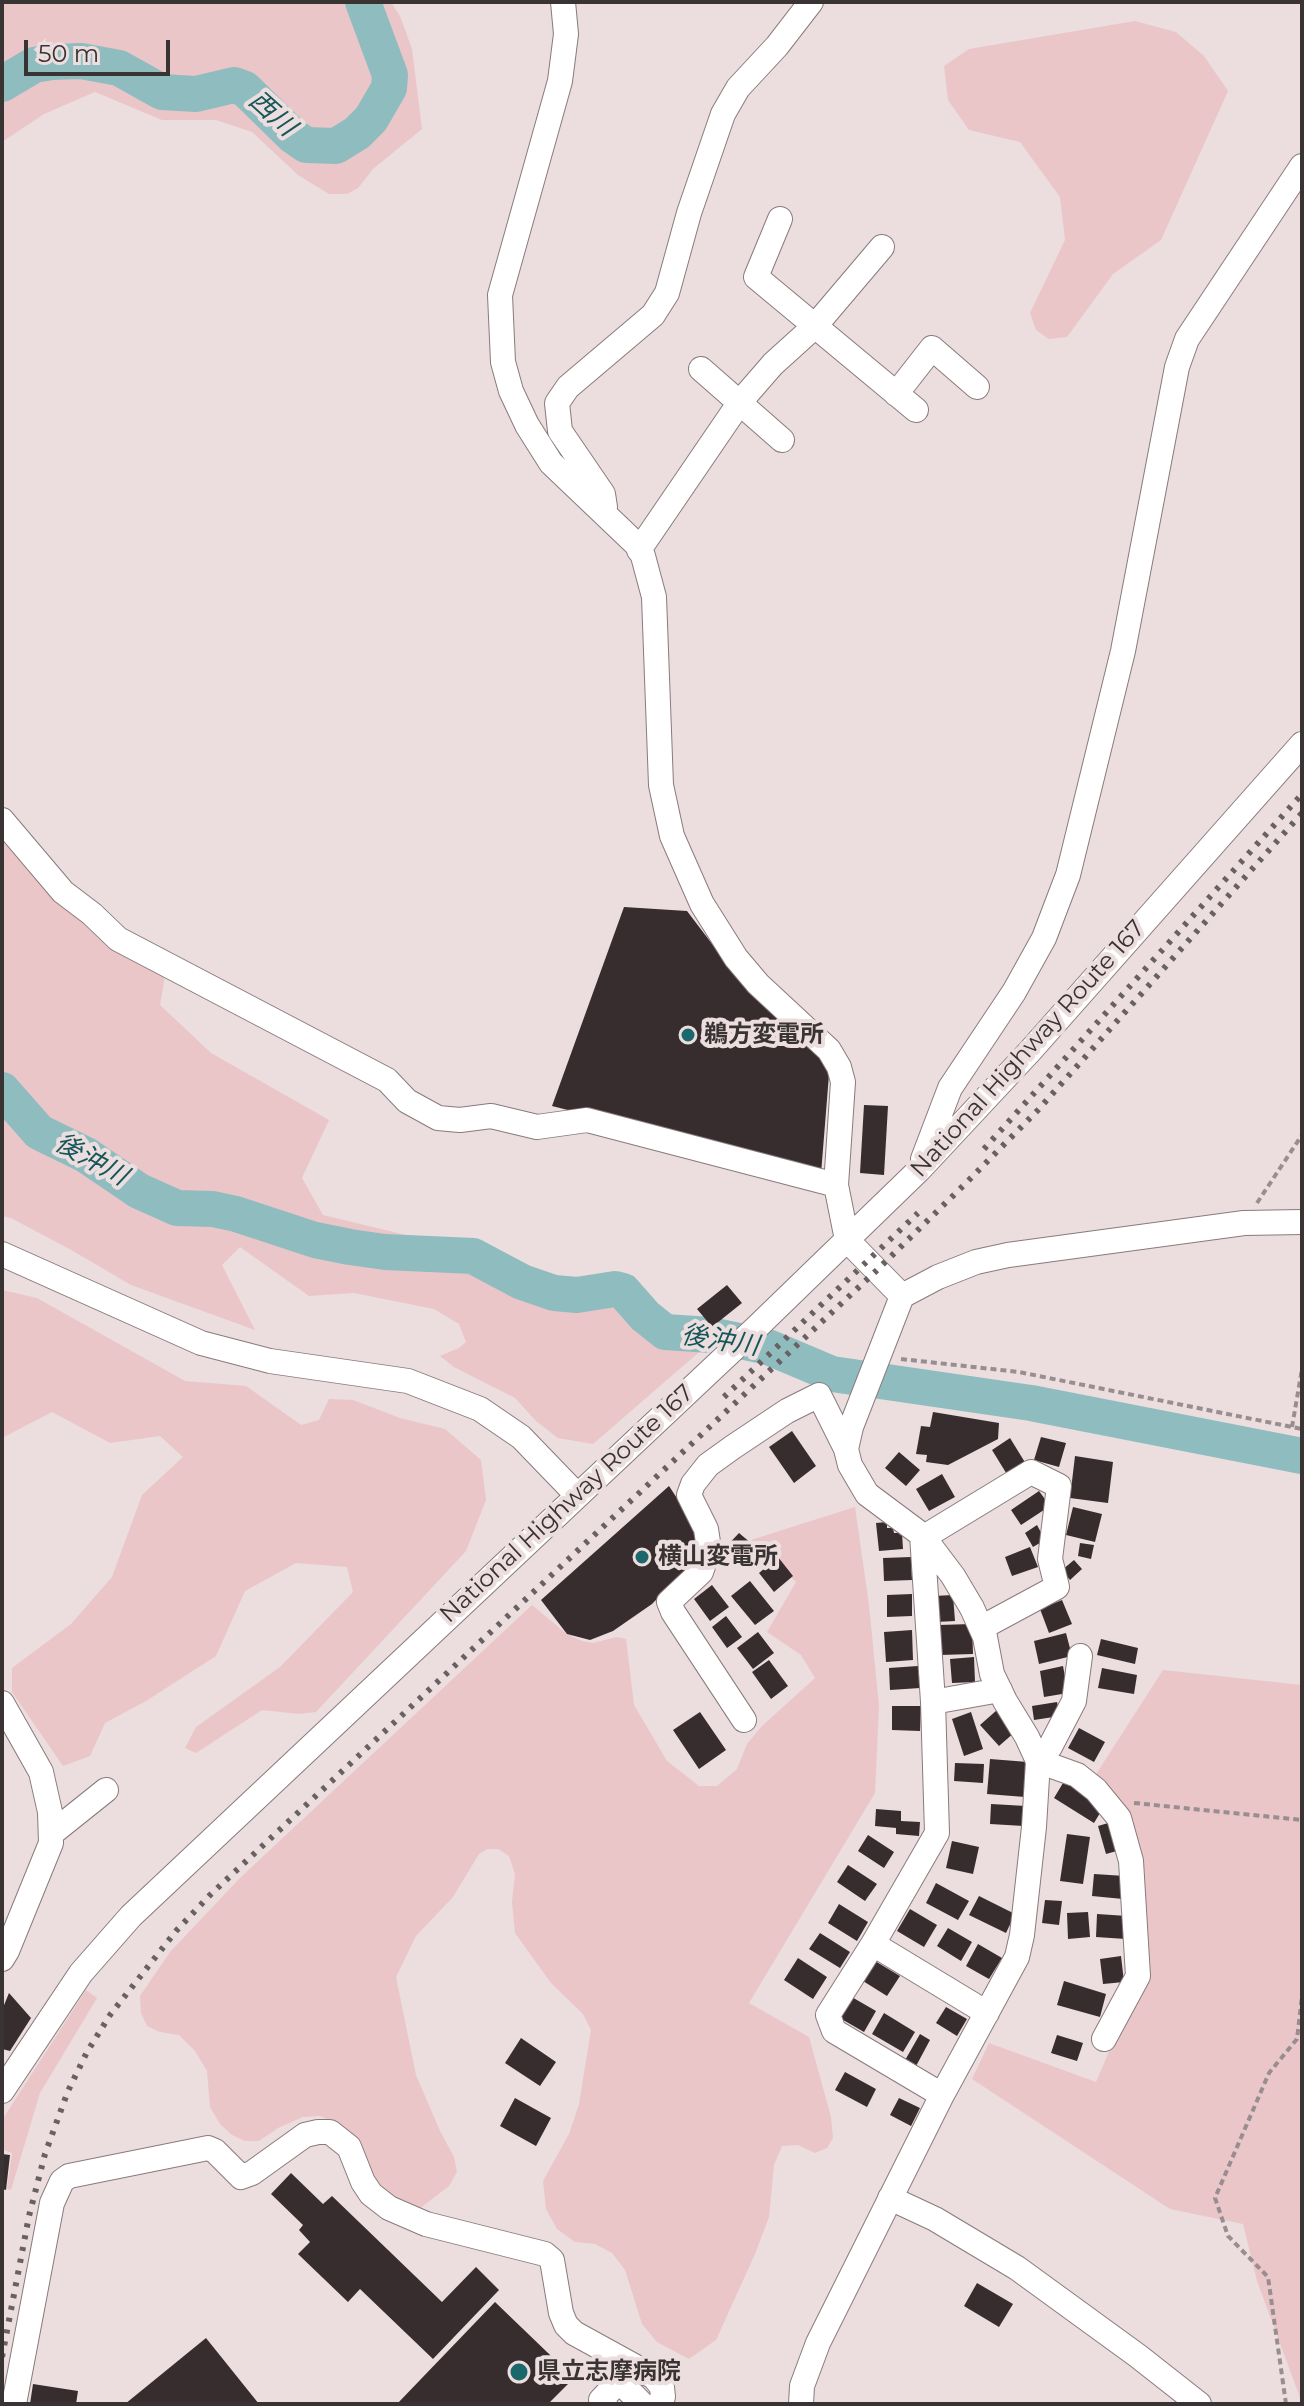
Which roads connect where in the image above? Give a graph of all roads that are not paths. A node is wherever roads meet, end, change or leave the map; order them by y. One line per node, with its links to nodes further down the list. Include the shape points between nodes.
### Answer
1 (563, 2): 13 (street, via 566,34 560,81 500,295 503,362 527,425 551,463)
2 (811, 2): 13 (street, via 738,88 723,114 667,293 653,315 568,387 557,403 560,431 603,494)
3 (1302, 166): 17 (street, via 1187,339 1177,367 1123,651 1068,875 1044,938 950,1088)
4 (780, 219): 6 (street, via 756,277)
5 (882, 247): 6 (street)
6 (815, 326): 9 (street); 10 (street)
7 (701, 369): 10 (street)
8 (977, 387): 9 (street, via 932,348)
9 (896, 394): 11 (street)
10 (740, 402): 12 (street); 14 (street)
11 (916, 410)
12 (782, 440)
13 (606, 516): 14 (street)
14 (639, 550): 18 (street, via 654,597 661,785 672,836 717,932 839,1067 843,1082)
15 (1302, 744): 17 (street, National Highway Route 167)
16 (2, 820): 18 (street, via 63,892 118,939 387,1080 407,1101 438,1118 491,1116 537,1127 587,1120)
17 (919, 1170): 20 (street, National Highway Route 167)
18 (836, 1185): 20 (street)
19 (1302, 1222): 22 (street, via 1244,1223 1008,1255 976,1262)
20 (847, 1240): 22 (street); 24 (street, National Highway Route 167)
21 (2, 1254): 24 (street, via 201,1343 270,1361 408,1381 480,1409 521,1437)
22 (902, 1296): 23 (street)
23 (849, 1438): 25 (street, via 850,1465 867,1494); 31 (street, via 819,1395 733,1447 693,1484 689,1495 706,1529 709,1549 701,1572 669,1602)
24 (576, 1494): 39 (street, National Highway Route 167, via 131,1916 81,1973)
25 (923, 1536): 26 (street, via 953,1576); 26 (street, via 1031,1472 1059,1486 1050,1559 1057,1587); 29 (street)
26 (981, 1628): 28 (street)
27 (1080, 1656): 32 (street, via 1074,1701)
28 (1000, 1690): 29 (street); 32 (street)
29 (933, 1702): 35 (street, via 937,1833)
30 (2, 1703): 34 (street, via 41,1772)
31 (744, 1720)
32 (1038, 1761): 37 (street, via 1022,1935 1017,1957); 38 (street, via 1077,1775 1104,1799 1119,1818 1131,1861 1138,1976)
33 (106, 1790): 34 (street)
34 (51, 1834): 36 (street)
35 (873, 1944): 37 (street); 40 (street, via 828,2015 834,2031)
36 (2, 1959)
37 (987, 2013): 40 (street)
38 (1104, 2039)
39 (2, 2091)
40 (942, 2095): 41 (street)
41 (890, 2198): 46 (street, via 818,2343); 47 (street, via 1017,2268)
42 (14, 2404): 45 (street, via 52,2203 62,2181 208,2148 241,2177 318,2132 330,2132 349,2147 363,2182 389,2208 426,2224 545,2254 552,2260 566,2325 654,2377 662,2387)
43 (605, 2404): 44 (street, via 601,2400 619,2381)
44 (642, 2404)
45 (659, 2404)
46 (801, 2404)
47 (1199, 2404)

